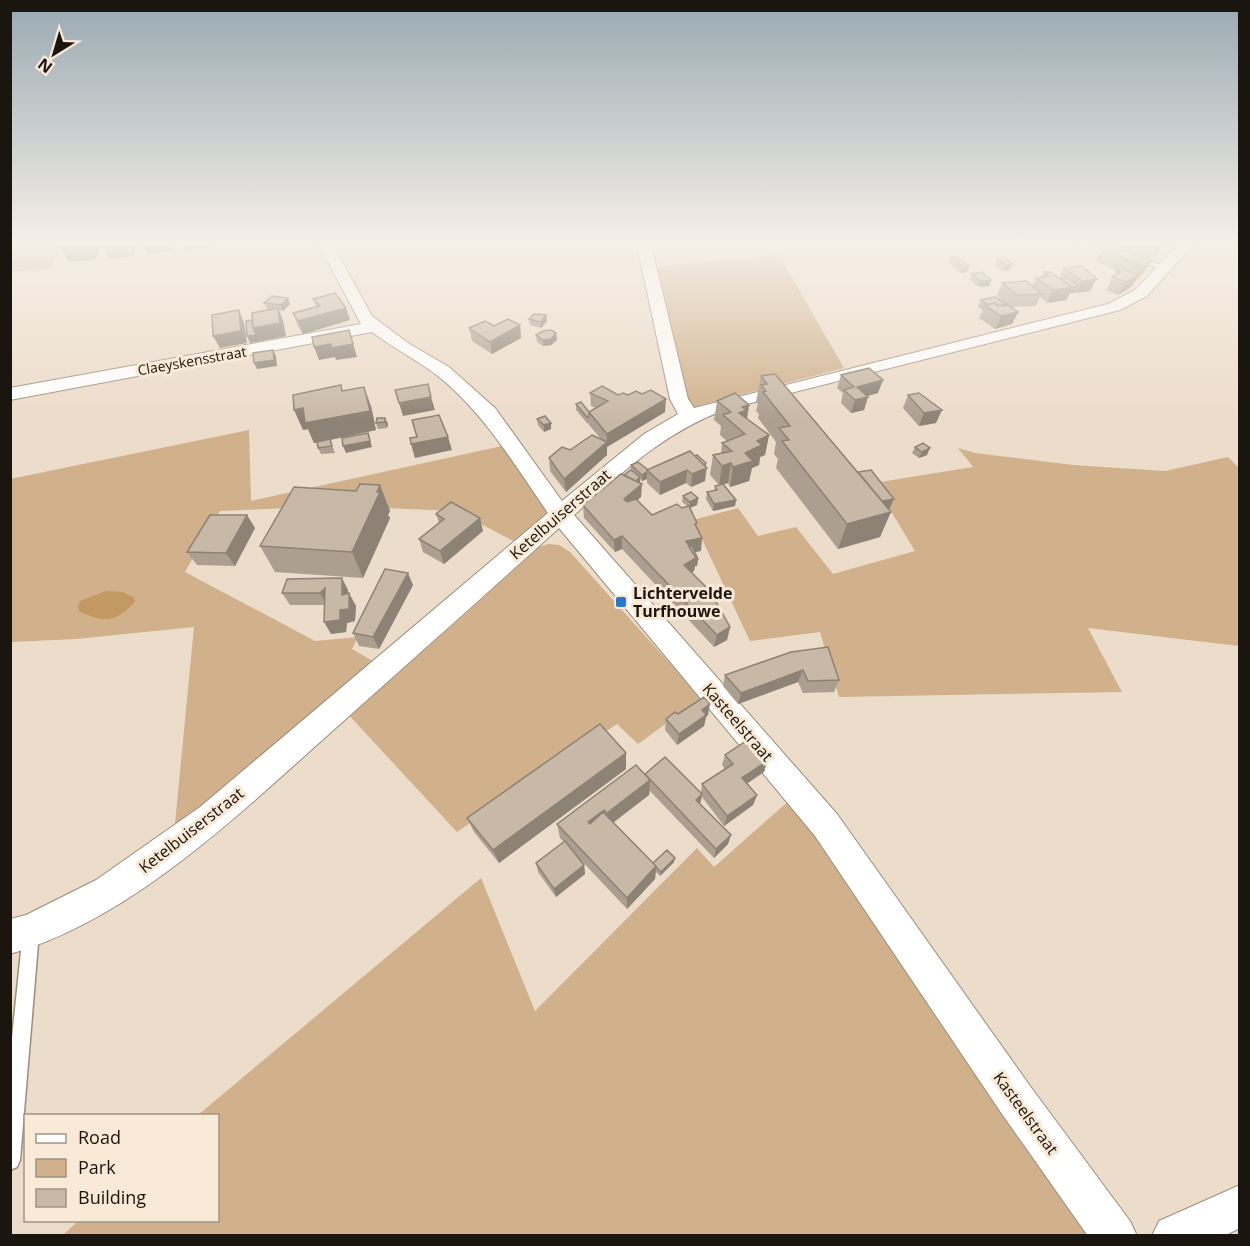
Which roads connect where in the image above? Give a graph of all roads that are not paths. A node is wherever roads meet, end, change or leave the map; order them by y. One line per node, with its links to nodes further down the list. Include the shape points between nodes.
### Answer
1 (356, 303): 4 (street, Kasteelstraat)
2 (657, 303): 6 (street, via 679,399)
3 (1121, 303): 6 (street, Ketelbuiserstraat, via 756,395)
4 (372, 327): 5 (street, Claeyskensstraat); 7 (street, Kasteelstraat, via 442,371 488,412)
5 (10, 394)
6 (689, 416): 7 (street, Ketelbuiserstraat, via 651,438)
7 (560, 514): 8 (street, Ketelbuiserstraat, via 211,818 108,892); 11 (street, Kasteelstraat, via 826,825)
8 (21, 934): 9 (lane)
9 (10, 1160)
10 (1239, 1206): 12 (street)
11 (1115, 1236)
12 (1174, 1236)

